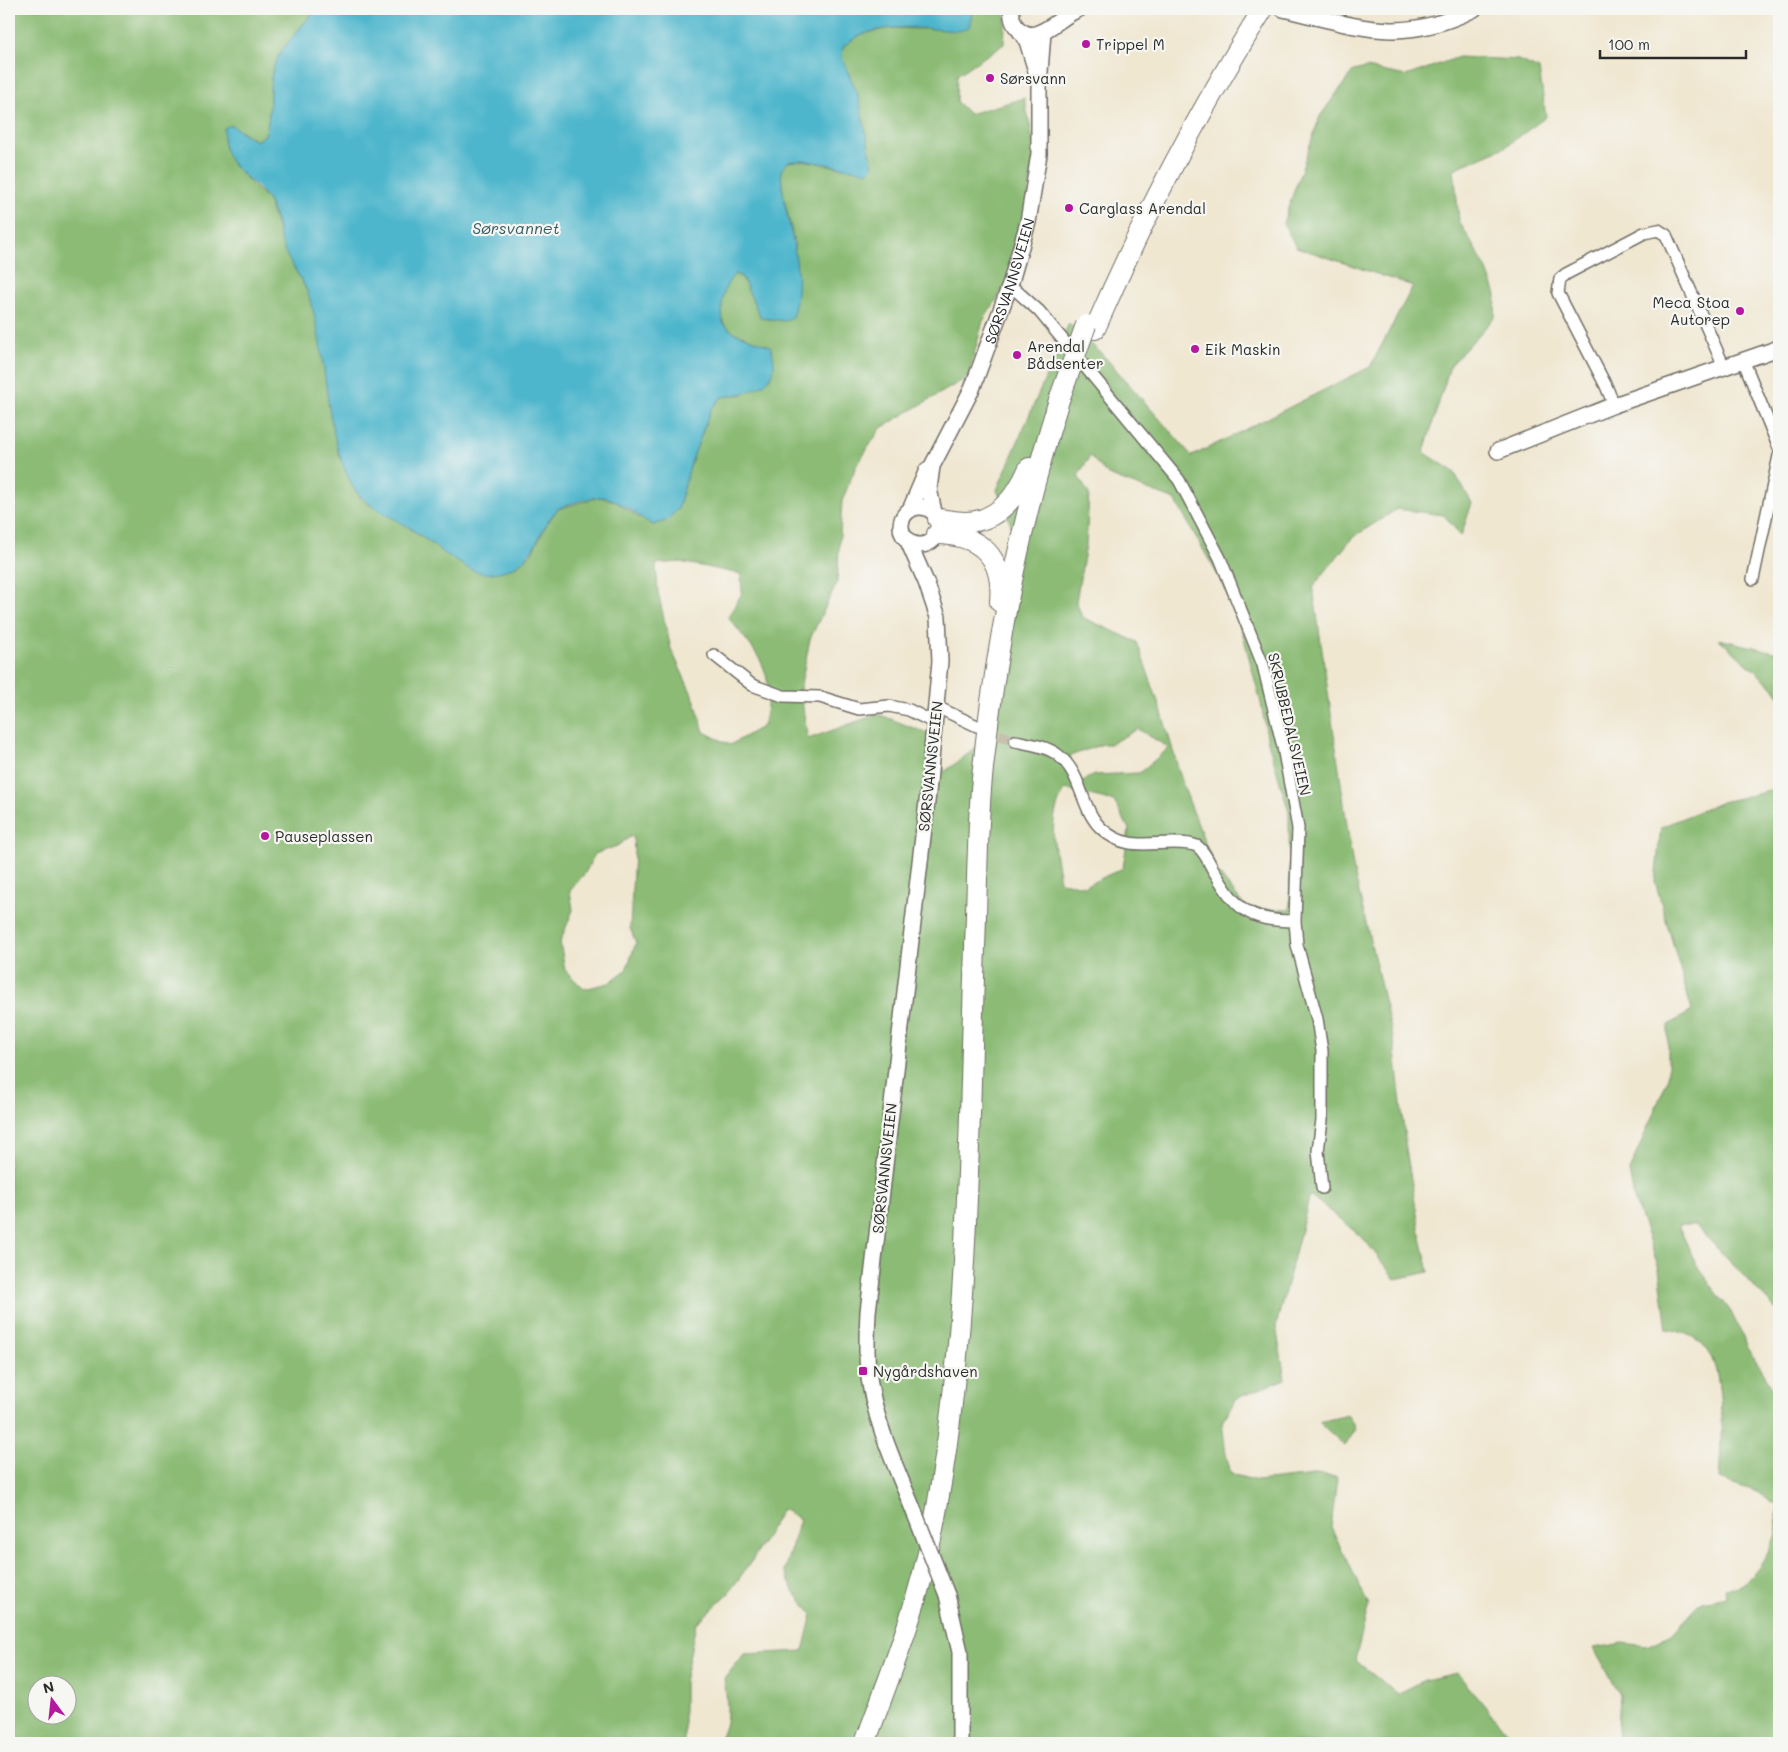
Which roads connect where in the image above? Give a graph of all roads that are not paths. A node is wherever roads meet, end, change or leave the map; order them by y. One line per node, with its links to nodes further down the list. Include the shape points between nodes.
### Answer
1 (1012, 9): 9 (main road, SØRSVANNSVEIEN, via 1012,19)
2 (1052, 9): 8 (main road, SØRSVANNSVEIEN, via 1053,16)
3 (1079, 9): 8 (main road)
4 (1283, 9): 7 (main road)
5 (1474, 9): 7 (main road, via 1432,25 1394,31 1348,26)
6 (1256, 10): 15 (highway, bridge, via 1190,112 1122,242)
7 (1303, 11)
8 (1046, 29): 9 (main road, via 1031,35); 10 (main road, SØRSVANNSVEIEN)
9 (1020, 30): 10 (main road, SØRSVANNSVEIEN, via 1027,41)
10 (1039, 85): 11 (main road, SØRSVANNSVEIEN, via 1037,173 1028,222)
11 (1010, 285): 20 (main road, SØRSVANNSVEIEN, via 972,389); 32 (street, SKRUBBEDALSVEIEN, via 1039,311 1179,480 1220,558 1263,665 1283,747 1298,828)
12 (1779, 348): 13 (main road)
13 (1744, 362): 14 (main road); 17 (street)
14 (1725, 369): 16 (main road); 16 (street, via 1666,235 1658,230 1644,233 1566,274 1558,285 1558,293)
15 (1063, 402): 22 (highway, via 1020,488 1004,507 992,517); 27 (highway, via 1023,522); 35 (highway, via 1011,627 998,711 990,799 971,1319 958,1433 936,1549 908,1652)
16 (1614, 405): 18 (main road)
17 (1779, 448)
18 (1498, 451)
19 (1779, 456): 24 (street)
20 (932, 466): 21 (main road, SØRSVANNSVEIEN, via 928,468); 22 (main road, SØRSVANNSVEIEN, via 930,489)
21 (910, 510): 22 (main road, via 922,507); 23 (main road, via 901,524)
22 (936, 526): 23 (main road, via 918,544); 25 (main road, SØRSVANNSVEIEN, via 928,551); 27 (highway, via 980,546 998,570 1001,587)
23 (907, 540): 25 (main road, SØRSVANNSVEIEN)
24 (1753, 579)
25 (926, 582): 28 (main road, SØRSVANNSVEIEN, via 940,628)
26 (714, 655): 29 (street, via 752,685 783,696 820,697 859,709 890,706 909,710)
27 (992, 681): 34 (highway, via 981,792 962,1312 950,1426 931,1538 902,1644)
28 (937, 707): 29 (main road, SØRSVANNSVEIEN); 30 (street)
29 (935, 723): 36 (main road, SØRSVANNSVEIEN, bridge, via 868,1312 868,1369 880,1427 947,1595 960,1652)
30 (977, 726)
31 (1015, 741): 32 (street, via 1058,755 1071,769 1094,820 1112,836 1132,846 1177,843 1197,846 1230,898 1241,909 1267,919)
32 (1296, 921): 33 (street, SKRUBBEDALSVEIEN, via 1298,945 1322,1052 1322,1120 1318,1151)
33 (1322, 1188)
34 (865, 1743)
35 (875, 1743)
36 (960, 1743)

